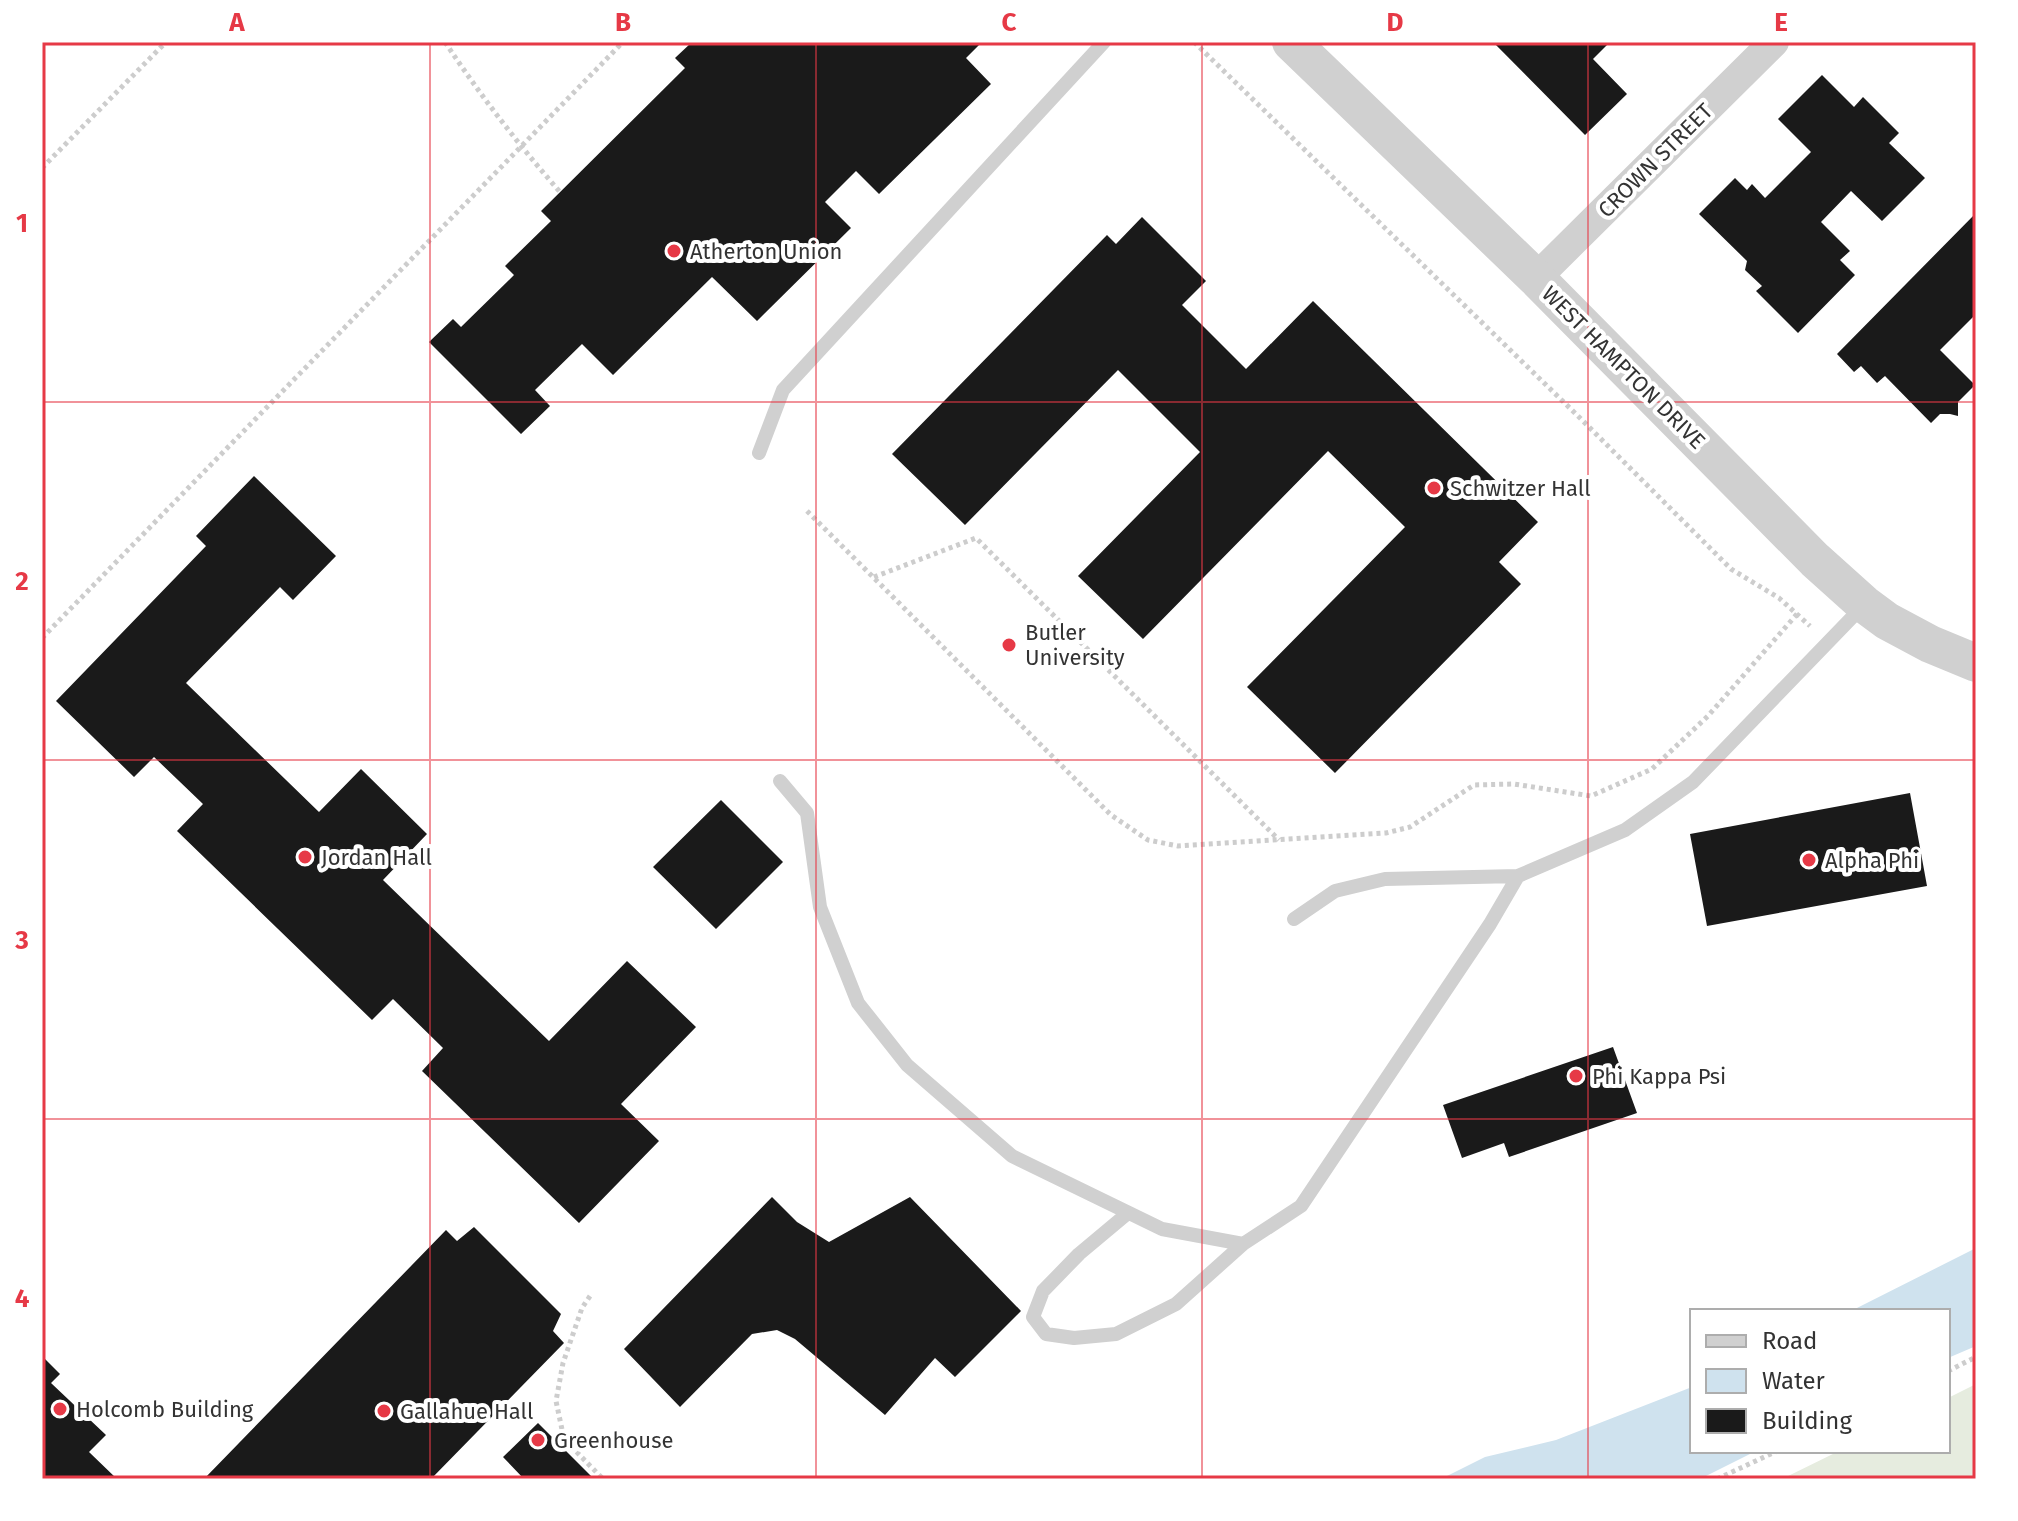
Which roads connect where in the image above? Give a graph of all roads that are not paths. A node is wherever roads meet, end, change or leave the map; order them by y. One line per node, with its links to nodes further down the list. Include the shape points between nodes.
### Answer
1 (1104, 42): 5 (lane, via 783,390)
2 (1291, 42): 4 (street, WEST HAMPTON DRIVE)
3 (1774, 42): 4 (street, CROWN STREET)
4 (1536, 278): 6 (street, WEST HAMPTON DRIVE)
5 (759, 453)
6 (1864, 604): 7 (street, WEST HAMPTON DRIVE, via 1930,644); 9 (lane, via 1693,782 1625,830)
7 (1976, 663)
8 (780, 781): 11 (lane, via 807,813 820,907 858,1003 907,1065 1012,1156)
9 (1518, 876): 10 (lane, via 1385,879 1335,891); 12 (lane, via 1301,1206)
10 (1294, 919)
11 (1128, 1213): 12 (lane, via 1162,1229); 12 (lane, via 1043,1291 1033,1317 1046,1334 1116,1334 1176,1304)
12 (1243, 1244)

